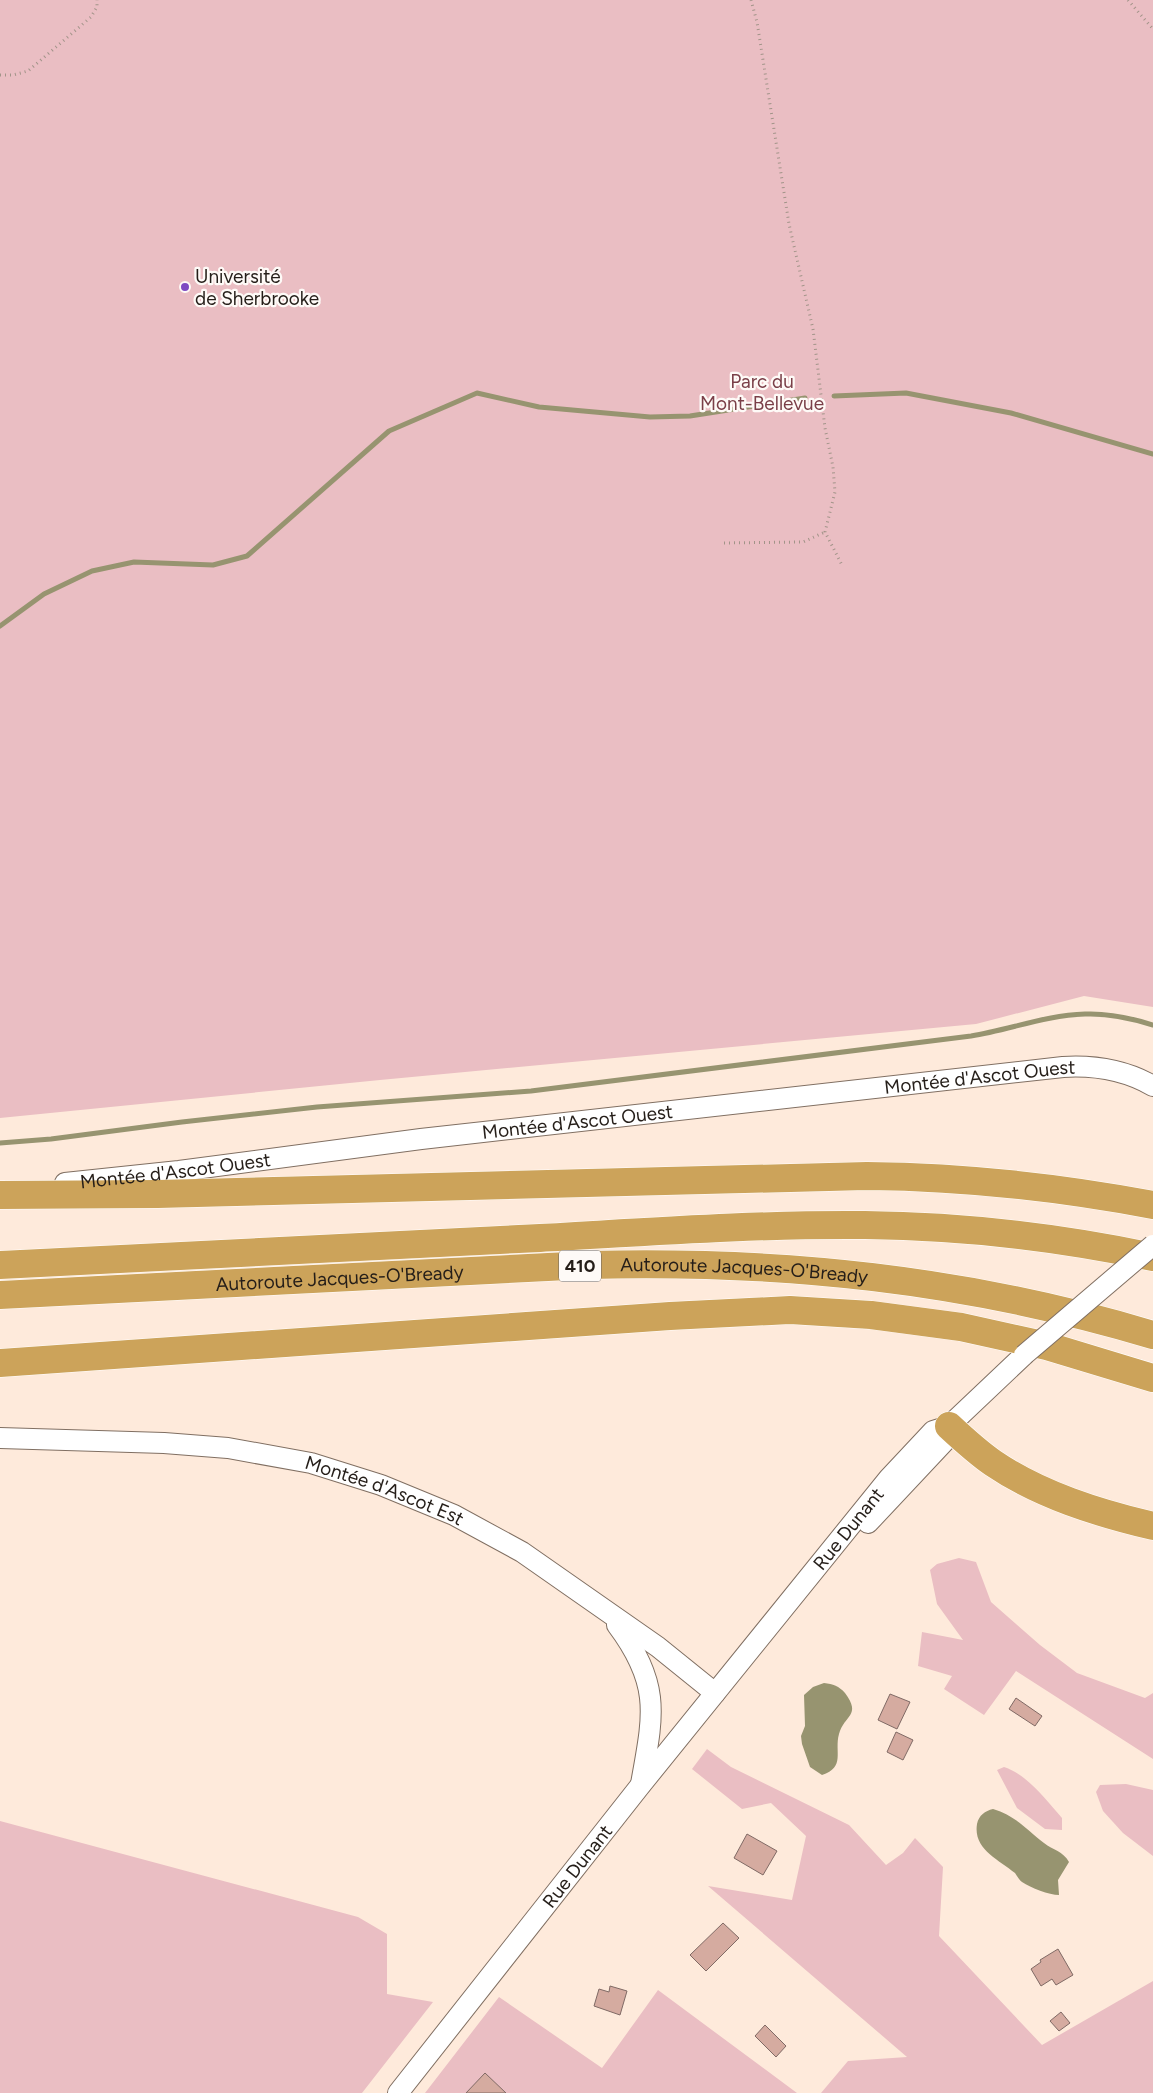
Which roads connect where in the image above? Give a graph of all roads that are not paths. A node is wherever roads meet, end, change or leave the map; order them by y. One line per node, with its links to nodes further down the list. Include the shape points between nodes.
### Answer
1 (1153, 1086): 2 (street, Montée d'Ascot Ouest, via 1111,1069 1063,1067 421,1139 148,1175)
2 (0, 1189)
3 (0, 1195): 4 (highway, via 867,1176 1009,1183)
4 (1153, 1205)
5 (1153, 1245): 12 (street, Rue Dunant, bridge, via 1011,1367)
6 (1153, 1257): 7 (highway, Autoroute Jacques-O'Bready / 410, via 1004,1233 833,1225)
7 (0, 1265)
8 (0, 1295): 9 (highway, Autoroute Jacques-O'Bready / 410, via 588,1265 742,1266 849,1274 953,1288 1063,1311)
9 (1153, 1335)
10 (0, 1363): 11 (highway, via 790,1310 878,1315 961,1327 1056,1349)
11 (1153, 1378)
12 (949, 1426): 14 (highway, via 982,1455 1020,1479 1088,1508); 16 (street, Rue Dunant, via 933,1431 889,1478)
13 (0, 1438): 15 (street, Montée d'Ascot Est, via 214,1446 334,1469 410,1496 468,1522 538,1562)
14 (1153, 1526)
15 (603, 1609): 16 (street, Montée d'Ascot Est, via 658,1647); 17 (street, via 636,1652 649,1690 651,1720)
16 (715, 1693): 17 (street, Rue Dunant)
17 (640, 1786): 18 (street, Rue Dunant)
18 (398, 2093)

